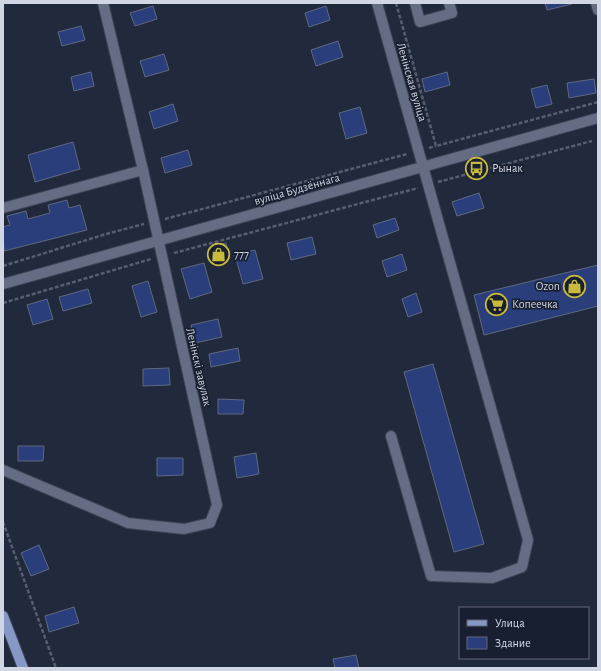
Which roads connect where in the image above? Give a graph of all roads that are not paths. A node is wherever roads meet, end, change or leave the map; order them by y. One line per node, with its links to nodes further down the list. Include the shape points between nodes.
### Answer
1 (103, 3): 9 (street, Ленінскі завулак)
2 (377, 3): 8 (street, Ленінская вуліца)
3 (415, 3): 4 (street, via 420,22 452,13)
4 (449, 3)
5 (596, 3): 6 (street)
6 (598, 10)
7 (598, 118): 8 (street, вуліца Будзённага)
8 (423, 168): 11 (street, вуліца Будзённага); 13 (street, Ленінская вуліца, via 528,540 522,567 492,578 431,576)
9 (143, 170): 10 (street); 11 (street, Ленінскі завулак)
10 (3, 208)
11 (158, 241): 12 (street, вуліца Будзённага); 14 (street, Ленінскі завулак, via 217,504 210,523 184,529 128,523)
12 (3, 284)
13 (391, 436)
14 (3, 470)
15 (3, 616): 16 (main road)
16 (23, 668)

